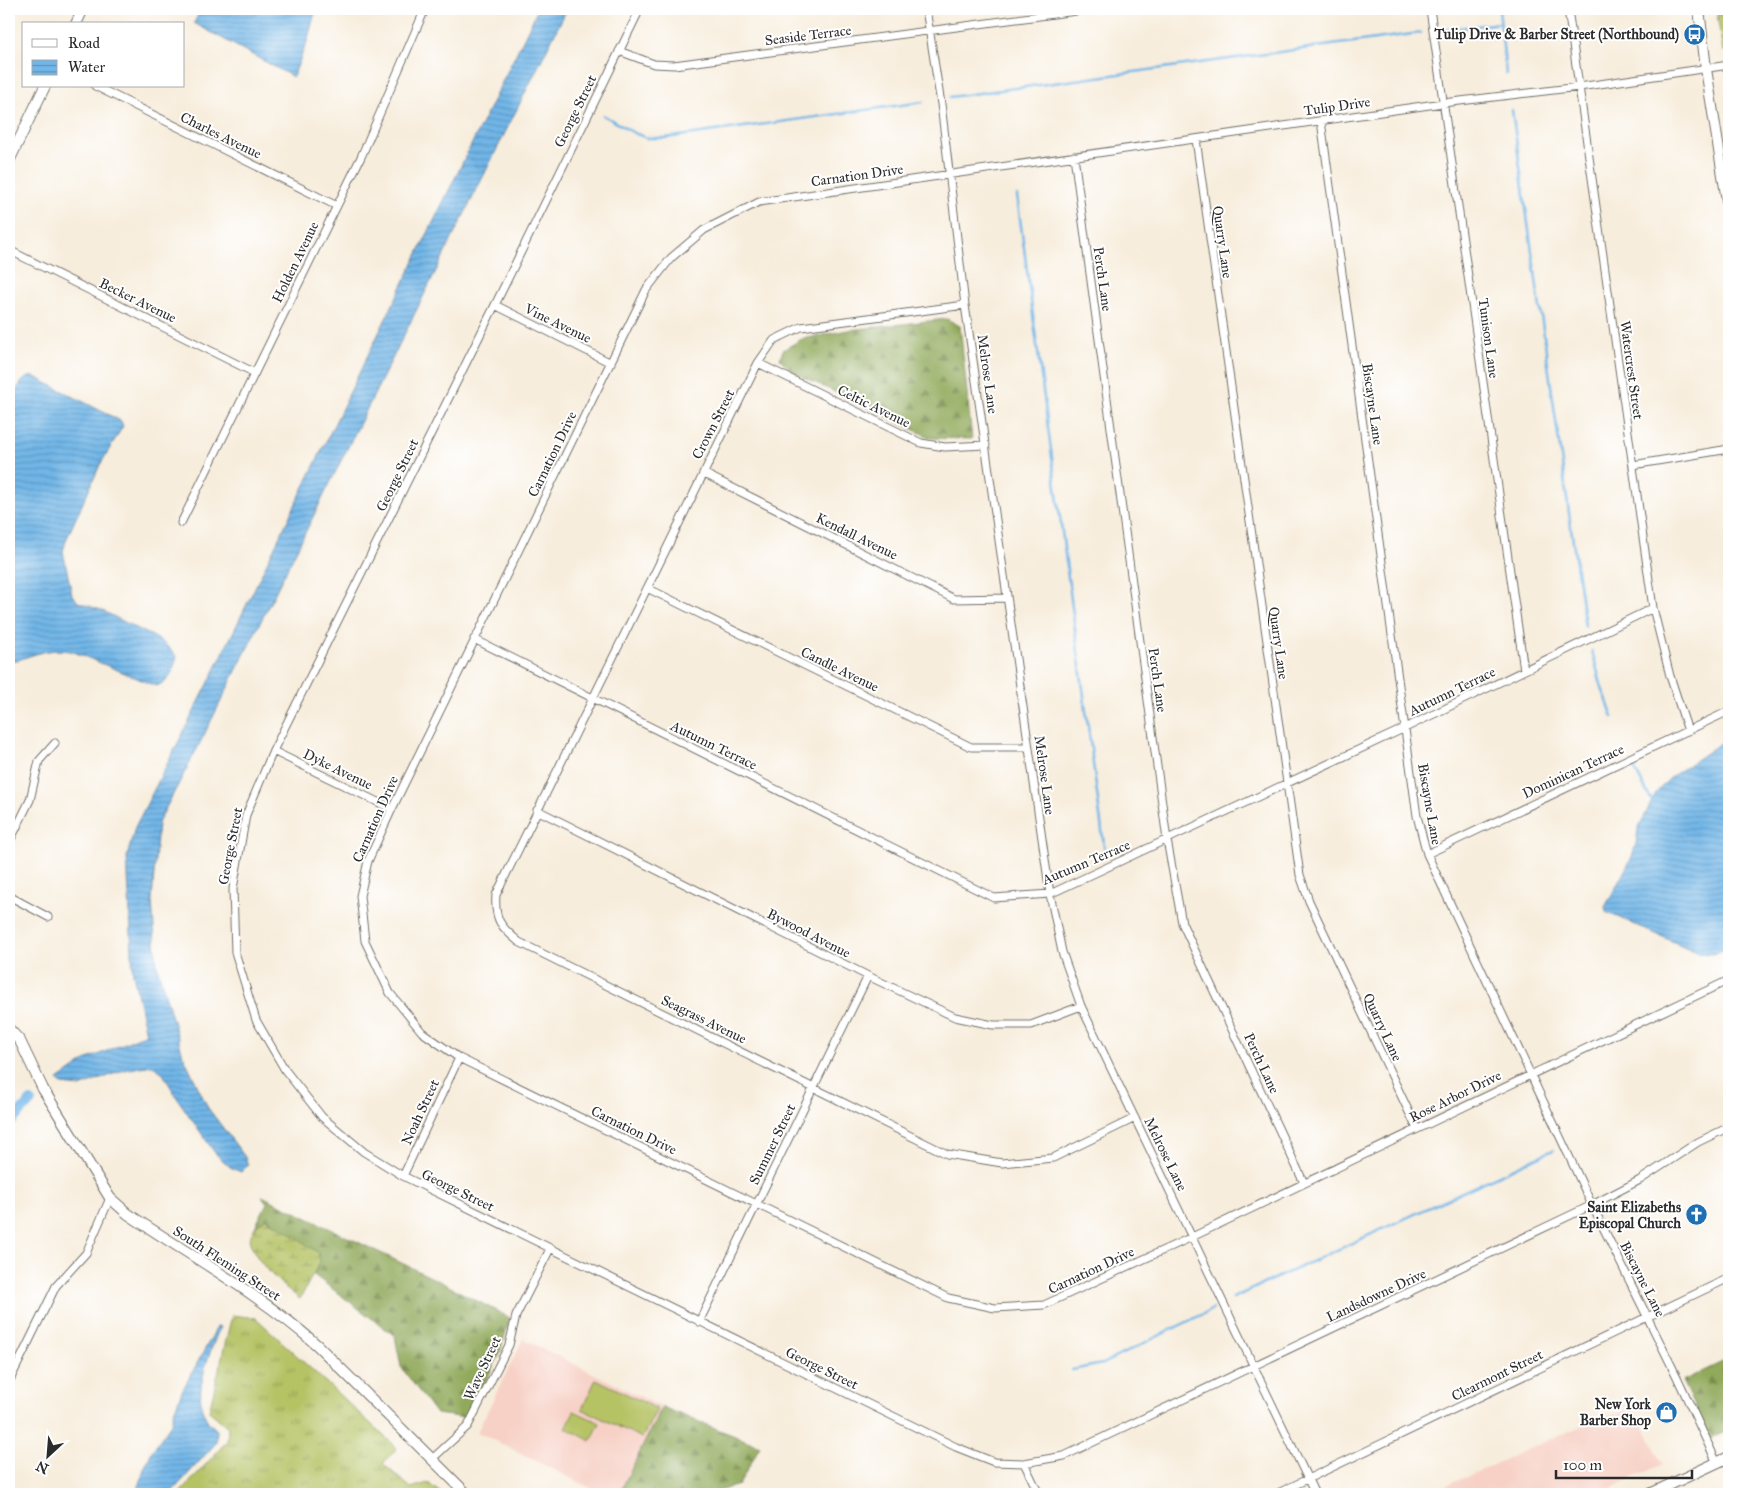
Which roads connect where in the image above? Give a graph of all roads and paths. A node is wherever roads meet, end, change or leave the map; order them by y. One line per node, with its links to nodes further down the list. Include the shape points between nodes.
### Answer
1 (83, 9): 10 (street)
2 (425, 9): 24 (street, Holden Avenue)
3 (640, 9): 12 (street, George Street)
4 (926, 9): 11 (street, Melrose Lane)
5 (1091, 9): 9 (street, Seaside Terrace)
6 (1430, 9): 18 (street, Tunison Lane)
7 (1568, 9): 15 (street, Watercrest Street)
8 (1699, 9): 14 (street)
9 (1052, 11): 11 (street, Seaside Terrace)
10 (77, 22)
11 (930, 31): 12 (street, Seaside Terrace, via 674,65 654,64); 23 (street, Melrose Lane)
12 (619, 52): 27 (street, George Street)
13 (1729, 66): 14 (street, Tulip Drive)
14 (1706, 69): 15 (street, Tulip Drive); 25 (street)
15 (1579, 87): 18 (street, Tulip Drive); 34 (street, Watercrest Street)
16 (44, 88): 22 (street)
17 (99, 88): 24 (street, Charles Avenue)
18 (1444, 103): 19 (street, Tulip Drive); 41 (street, Tunison Lane)
19 (1321, 121): 20 (street, Tulip Drive); 44 (street, Biscayne Lane)
20 (1196, 139): 21 (street, Tulip Drive); 49 (street, Quarry Lane)
21 (1074, 156): 23 (street, Tulip Drive); 52 (street, Perch Lane)
22 (9, 161)
23 (949, 175): 28 (street, Melrose Lane); 29 (street, Carnation Drive, via 759,202 704,230 671,258 646,290)
24 (337, 206): 31 (street, Holden Avenue)
25 (1729, 213)
26 (9, 250): 31 (street, Becker Avenue)
27 (495, 305): 29 (street, Vine Avenue); 48 (street, George Street)
28 (965, 306): 30 (street, Crown Street, via 801,327 774,340); 32 (street, Melrose Lane)
29 (611, 363): 40 (street, Carnation Drive)
30 (758, 363): 32 (street, Celtic Avenue, via 921,443 945,447); 35 (street, Crown Street)
31 (255, 373): 36 (street, Holden Avenue)
32 (986, 445): 38 (street, Melrose Lane)
33 (1729, 449): 34 (street)
34 (1633, 465): 39 (street, Watercrest Street)
35 (703, 473): 37 (street, Crown Street); 38 (street, Kendall Avenue, via 954,598)
36 (180, 523)
37 (647, 588): 42 (street, Crown Street); 47 (street, Candle Avenue, via 971,747)
38 (1007, 598): 47 (street, Melrose Lane)
39 (1653, 608): 41 (street, Autumn Terrace); 45 (street, Watercrest Street)
40 (474, 639): 42 (street, Autumn Terrace); 50 (street, Carnation Drive)
41 (1524, 670): 44 (street, Autumn Terrace)
42 (592, 698): 51 (street, Seagrass Avenue); 55 (street, Autumn Terrace, via 994,898)
43 (1729, 711): 45 (street, Dominican Terrace)
44 (1405, 728): 49 (street, Autumn Terrace); 54 (street, Biscayne Lane, via 1417,816)
45 (1688, 731): 54 (street, Dominican Terrace)
46 (55, 743): 53 (street, via 39,761 30,800)
47 (1028, 747): 55 (street, Melrose Lane)
48 (273, 751): 50 (street, Dyke Avenue); 68 (street, George Street, via 246,815 233,889 235,952 256,1020 285,1070 322,1117 364,1152)
49 (1286, 783): 52 (street, Autumn Terrace); 67 (street, Quarry Lane, via 1300,875 1309,901)
50 (392, 809): 62 (street, Carnation Drive, via 368,861 360,896 365,941 390,993 422,1032)
51 (537, 810): 58 (street, Bywood Avenue); 64 (street, Seagrass Avenue, via 496,895 495,910 502,927 519,942)
52 (1167, 840): 55 (street, Autumn Terrace); 69 (street, Perch Lane, via 1182,923)
53 (9, 843)
54 (1427, 854): 63 (street, Biscayne Lane)
55 (1050, 894): 60 (street, Melrose Lane, via 1062,952)
56 (9, 896): 57 (street)
57 (48, 917)
58 (868, 976): 60 (street, Bywood Avenue, via 955,1017 993,1025 1031,1024); 64 (street, Summer Street)
59 (1729, 980): 63 (street, Rose Arbor Drive)
60 (1081, 1006): 65 (street, Melrose Lane)
61 (9, 1029): 70 (street, South Fleming Street, via 20,1041 44,1089)
62 (459, 1058): 68 (street, Noah Street); 71 (street, Carnation Drive)
63 (1530, 1074): 67 (street, Rose Arbor Drive); 72 (street, Biscayne Lane)
64 (813, 1087): 65 (street, Seagrass Avenue, via 947,1154 1002,1163 1053,1158); 71 (street, Summer Street)
65 (1135, 1118): 73 (street, Melrose Lane)
66 (1729, 1127): 72 (street, Landsdowne Drive)
67 (1417, 1128): 69 (street, Rose Arbor Drive)
68 (403, 1176): 74 (street, George Street)
69 (1304, 1182): 73 (street, Rose Arbor Drive)
70 (110, 1198): 79 (street, via 86,1253 56,1286); 81 (street, South Fleming Street, via 128,1214 292,1323)
71 (757, 1204): 73 (street, Carnation Drive, via 948,1298 995,1308 1044,1305); 77 (street, Summer Street)
72 (1592, 1205): 76 (street, Biscayne Lane); 78 (street, Landsdowne Drive)
73 (1192, 1237): 78 (street, Melrose Lane)
74 (550, 1249): 77 (street, George Street); 81 (street, Wave Street, via 516,1316 509,1345 468,1426)
75 (1729, 1278): 76 (street, Clearmont Street)
76 (1648, 1317): 83 (street, Biscayne Lane); 84 (street, Clearmont Street)
77 (699, 1322): 82 (street, George Street, via 956,1447 994,1462)
78 (1254, 1366): 82 (street, Landsdowne Drive, via 1064,1456); 84 (street, Melrose Lane)
79 (9, 1382)
80 (1729, 1457): 83 (street)
81 (432, 1459): 85 (street, South Fleming Street)
82 (1024, 1463): 86 (street)
83 (1716, 1463): 89 (street)
84 (1308, 1479): 87 (street, Clearmont Street); 88 (street, Melrose Lane)
85 (467, 1494)
86 (1039, 1494)
87 (1276, 1494)
88 (1315, 1494)
89 (1650, 1494)

